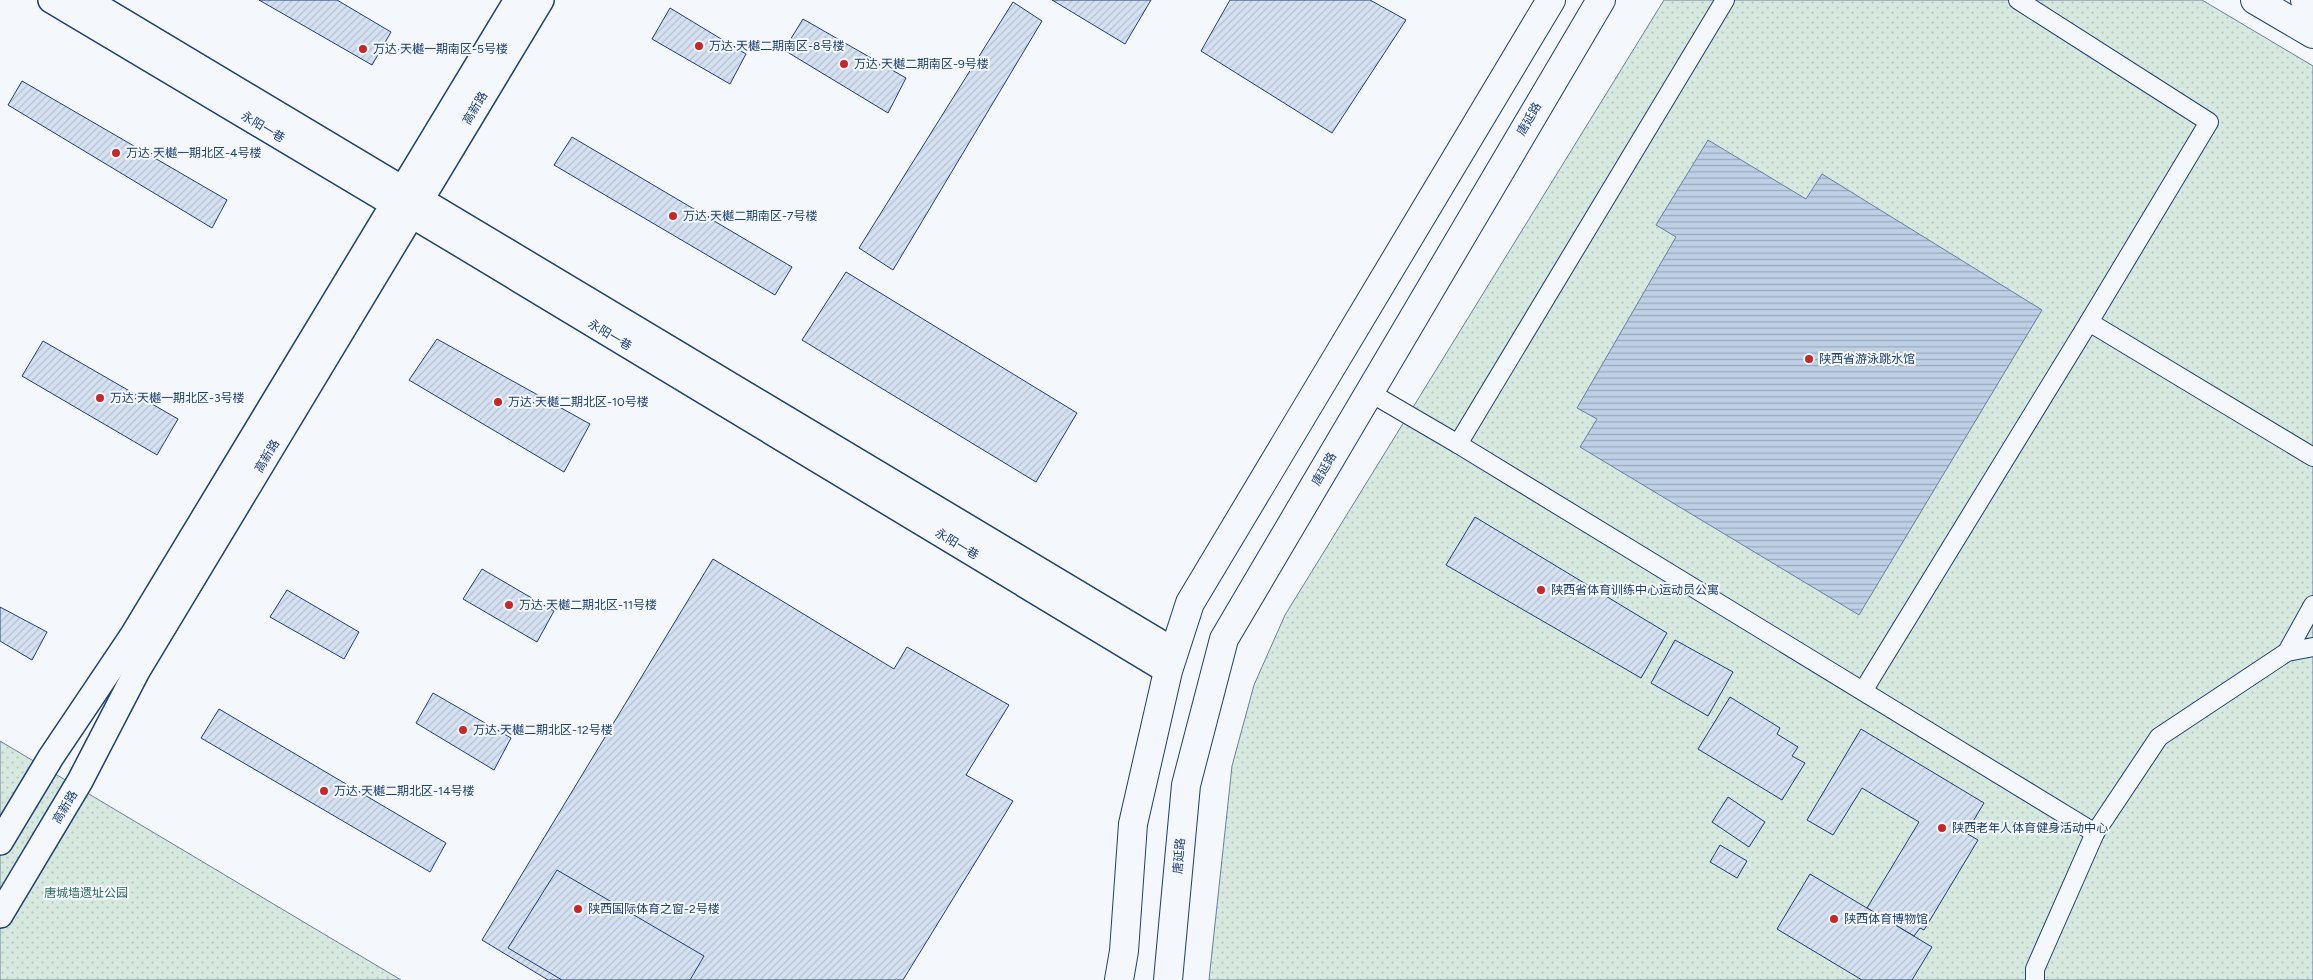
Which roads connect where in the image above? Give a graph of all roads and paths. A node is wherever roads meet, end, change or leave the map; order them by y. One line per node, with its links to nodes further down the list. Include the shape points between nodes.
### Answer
1 (51, 0): 13 (main road, 永阳一巷)
2 (87, 0): 13 (main road, 永阳一巷)
3 (517, 0): 13 (main road, 高新路)
4 (541, 0): 13 (main road, 高新路)
5 (1550, 0): 21 (main road, via 1190,602)
6 (1601, 0): 15 (main road, 唐延路)
7 (1725, 0): 16 (street)
8 (2018, 0): 14 (street, via 2209,122)
9 (2256, 0): 12 (main road)
10 (2305, 0): 11 (main road)
11 (2313, 5)
12 (2313, 34)
13 (407, 202): 21 (main road, 永阳一巷); 24 (main road, 高新路, via 133,635 51,757); 25 (main road, 高新路, via 137,672 80,781)
14 (2089, 322): 17 (street); 22 (street)
15 (1369, 392): 16 (street); 27 (main road, 唐延路, via 1224,640 1186,785)
16 (1458, 444): 22 (street)
17 (2313, 457)
18 (2313, 605): 20 (street)
19 (2313, 647): 20 (street)
20 (2287, 652): 23 (street, via 2159,737)
21 (1171, 661): 26 (main road, via 1133,824 1124,951)
22 (1863, 691): 23 (street)
23 (2095, 833): 28 (street, via 2034,970)
24 (0, 842)
25 (0, 915)
26 (1118, 980)
27 (1168, 980)
28 (2035, 980)

